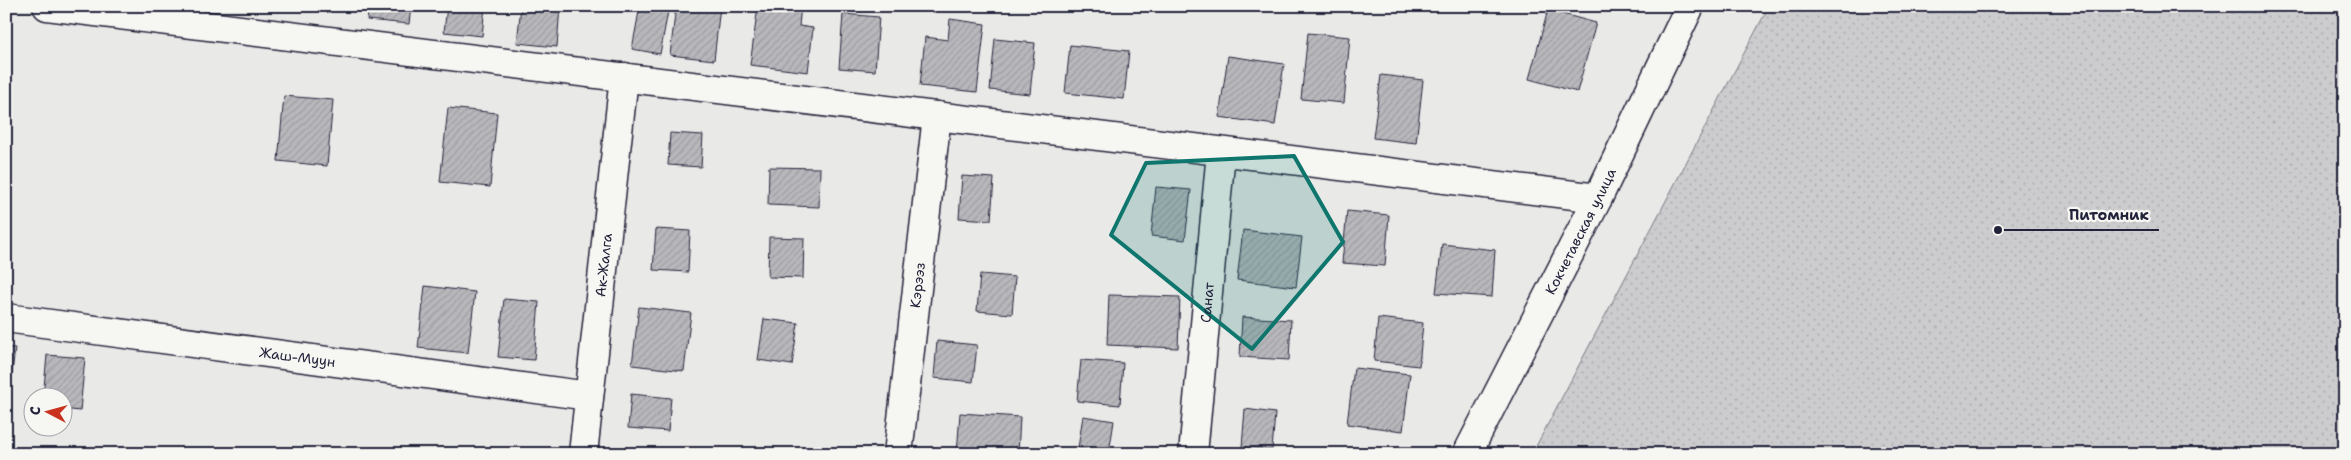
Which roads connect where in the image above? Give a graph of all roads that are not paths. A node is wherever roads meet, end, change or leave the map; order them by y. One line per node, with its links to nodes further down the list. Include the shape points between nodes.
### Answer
1 (47, 6): 3 (street)
2 (1690, 6): 6 (street, Кокчетавская улица)
3 (624, 78): 4 (street); 8 (street, Ак-Жалга)
4 (937, 116): 5 (street); 10 (street, Кэрээз)
5 (1221, 152): 6 (street); 11 (street, Санат)
6 (1598, 198): 12 (street, Кокчетавская улица)
7 (6, 318): 8 (street, Жаш-Муун)
8 (589, 396): 9 (street, Ак-Жалга)
9 (583, 454)
10 (898, 454)
11 (1193, 454)
12 (1467, 454)

